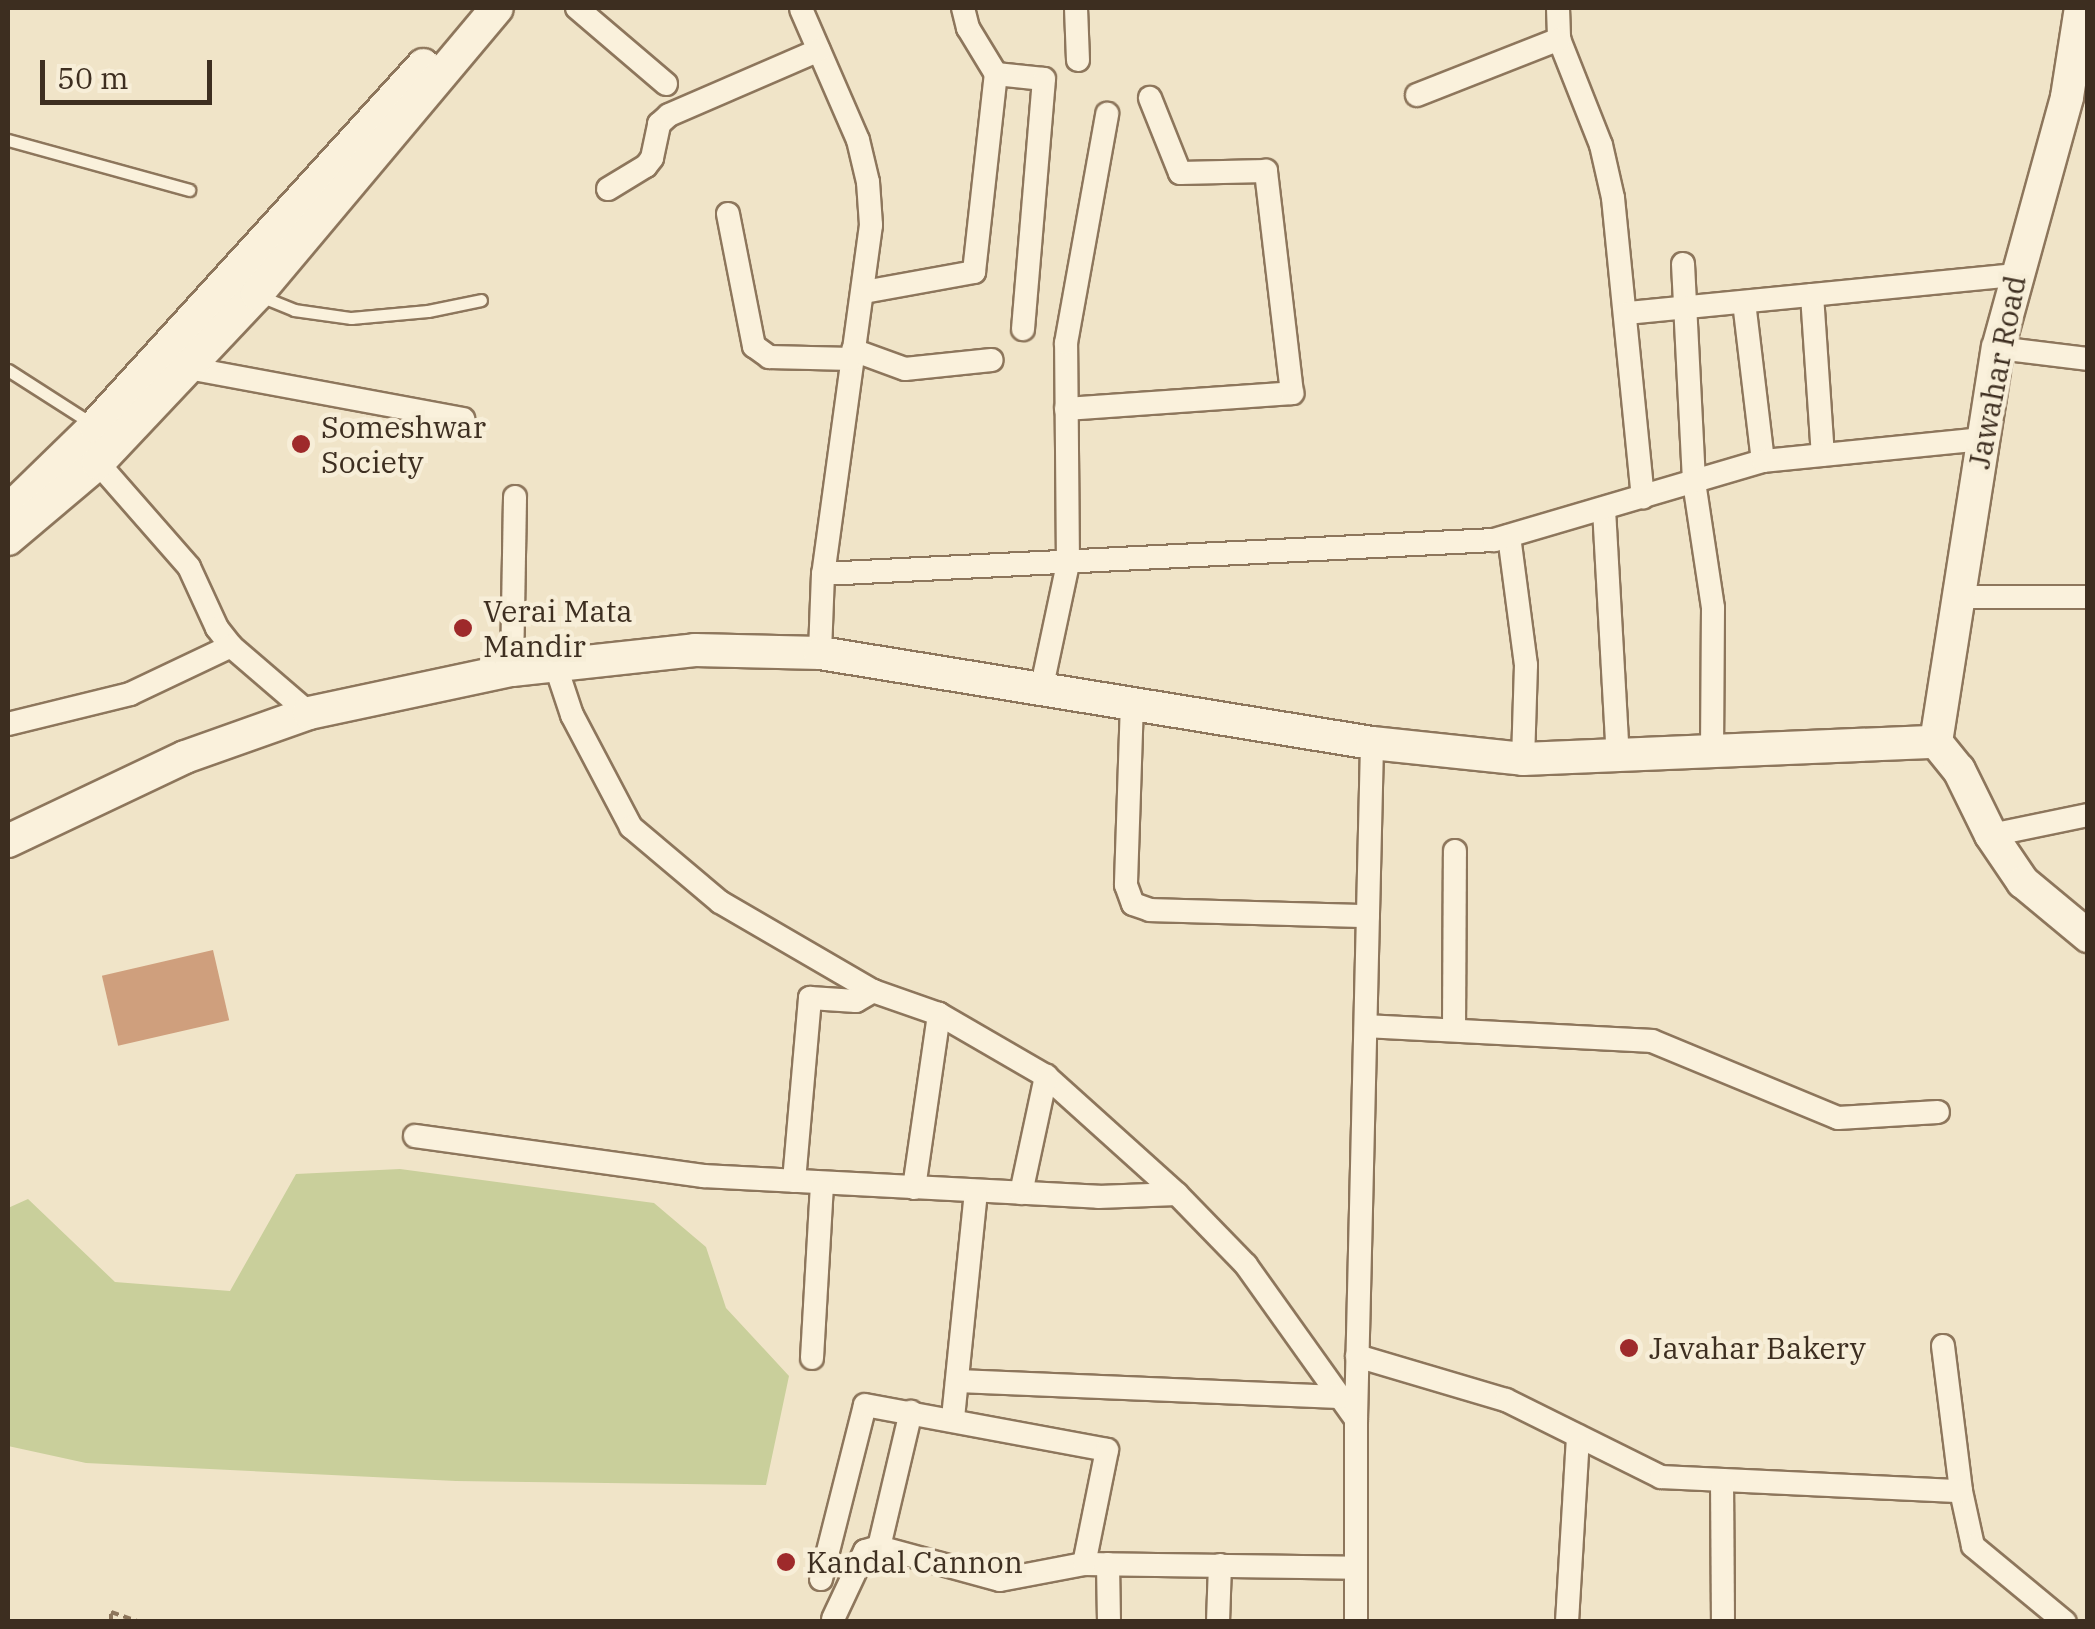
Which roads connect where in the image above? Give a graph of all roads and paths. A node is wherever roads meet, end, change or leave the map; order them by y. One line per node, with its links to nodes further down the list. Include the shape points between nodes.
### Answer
1 (472, 8): 16 (street)
2 (497, 8): 16 (street)
3 (577, 8): 13 (street)
4 (963, 8): 12 (street)
5 (1076, 8): 11 (street)
6 (1558, 8): 9 (street)
7 (2081, 8): 23 (street, Jawahar Road, via 2067,97)
8 (801, 9): 10 (street)
9 (1559, 39): 14 (street); 30 (street, via 1601,145)
10 (819, 50): 19 (street, via 669,115 658,124 646,166); 24 (street, via 858,140 868,182)
11 (1078, 60)
12 (996, 74): 24 (street, via 974,272); 31 (street, via 1044,78)
13 (666, 84)
14 (1417, 95)
15 (1150, 98): 38 (street, via 1180,173 1266,171 1292,393)
16 (401, 109): 25 (street); 40 (street)
17 (1107, 114): 38 (street, via 1066,343)
18 (8, 140): 20 (lane)
19 (608, 189)
20 (189, 190)
21 (728, 214): 33 (street, via 754,346 769,357)
22 (1683, 264): 29 (street)
23 (2015, 276): 26 (street); 32 (street, Jawahar Road)
24 (864, 292): 33 (street)
25 (257, 294): 27 (lane, via 294,310 351,318); 36 (street)
26 (1812, 295): 28 (street); 42 (street)
27 (481, 300)
28 (1744, 302): 29 (street); 43 (street)
29 (1688, 307): 30 (street); 45 (street)
30 (1627, 313): 47 (street)
31 (1024, 329)
32 (1998, 348): 34 (street); 41 (street, Jawahar Road)
33 (853, 355): 35 (street, via 904,370); 53 (street)
34 (2088, 359)
35 (992, 360)
36 (188, 368): 39 (street); 44 (street)
37 (8, 370): 40 (lane)
38 (1066, 409): 52 (street)
39 (462, 419)
40 (95, 426): 48 (street)
41 (1982, 438): 42 (street); 54 (street, Jawahar Road)
42 (1823, 455): 43 (street)
43 (1763, 461): 45 (street)
44 (98, 463): 48 (street); 56 (street, via 189,567)
45 (1694, 482): 47 (street); 66 (street, via 1713,608)
46 (515, 497): 59 (street)
47 (1643, 498): 49 (street)
48 (26, 505): 51 (street)
49 (1604, 509): 50 (street); 67 (street)
50 (1509, 536): 52 (street); 68 (street, via 1526,665)
51 (8, 539)
52 (1068, 564): 53 (street); 60 (street)
53 (823, 574): 57 (street)
54 (1959, 597): 55 (street); 64 (street, Jawahar Road)
55 (2088, 597)
56 (231, 646): 62 (street); 63 (street, via 130,694)
57 (820, 652): 58 (street, via 695,650); 60 (street)
58 (556, 667): 59 (street); 75 (street, via 572,715 630,827 720,902)
59 (512, 670): 62 (street)
60 (1042, 686): 61 (street)
61 (1132, 702): 65 (street); 73 (street, via 1126,885 1133,904 1150,910)
62 (309, 713): 71 (street, via 185,757)
63 (8, 724)
64 (1936, 742): 66 (street); 70 (street, via 1959,770)
65 (1372, 743): 68 (street); 73 (street)
66 (1712, 754): 67 (street)
67 (1618, 758): 68 (street)
68 (1523, 759)
69 (2088, 816): 70 (street)
70 (1992, 834): 74 (street, via 2023,882)
71 (8, 841)
72 (1455, 850): 78 (street)
73 (1368, 916): 77 (street)
74 (2088, 936)
75 (873, 991): 76 (street); 82 (street, via 856,1001 810,998)
76 (939, 1014): 79 (street); 84 (street)
77 (1366, 1026): 78 (street); 89 (street)
78 (1454, 1030): 80 (street, via 1652,1041 1838,1118)
79 (1046, 1076): 86 (street); 87 (street)
80 (1938, 1112)
81 (415, 1136): 82 (street, via 704,1176)
82 (794, 1181): 83 (street)
83 (822, 1182): 84 (street); 90 (street)
84 (914, 1188): 85 (street)
85 (976, 1190): 86 (street); 91 (street)
86 (1020, 1193): 87 (street)
87 (1177, 1194): 92 (street, via 1246,1265)
88 (1942, 1346): 98 (street)
89 (1357, 1356): 95 (street); 96 (street, via 1506,1400)
90 (812, 1358)
91 (956, 1381): 92 (street); 94 (street)
92 (1340, 1397): 95 (street)
93 (911, 1412): 94 (street); 99 (street); 104 (street, via 865,1405)
94 (953, 1418): 100 (street, via 1107,1450)
95 (1356, 1418): 103 (street)
96 (1578, 1436): 97 (street, via 1661,1477); 111 (street)
97 (1722, 1480): 98 (street); 112 (street)
98 (1961, 1491): 113 (street, via 1973,1546)
99 (879, 1547): 100 (street, via 1000,1580); 105 (street, via 865,1550)
100 (1084, 1564): 101 (street)
101 (1108, 1564): 102 (street); 108 (street)
102 (1220, 1566): 103 (street); 109 (street)
103 (1356, 1568): 110 (street)
104 (820, 1579)
105 (833, 1619)
106 (111, 1622): 107 (path, via 111,1612)
107 (140, 1622)
108 (1109, 1622)
109 (1218, 1622)
110 (1356, 1622)
111 (1567, 1622)
112 (1724, 1622)
113 (2066, 1622)

